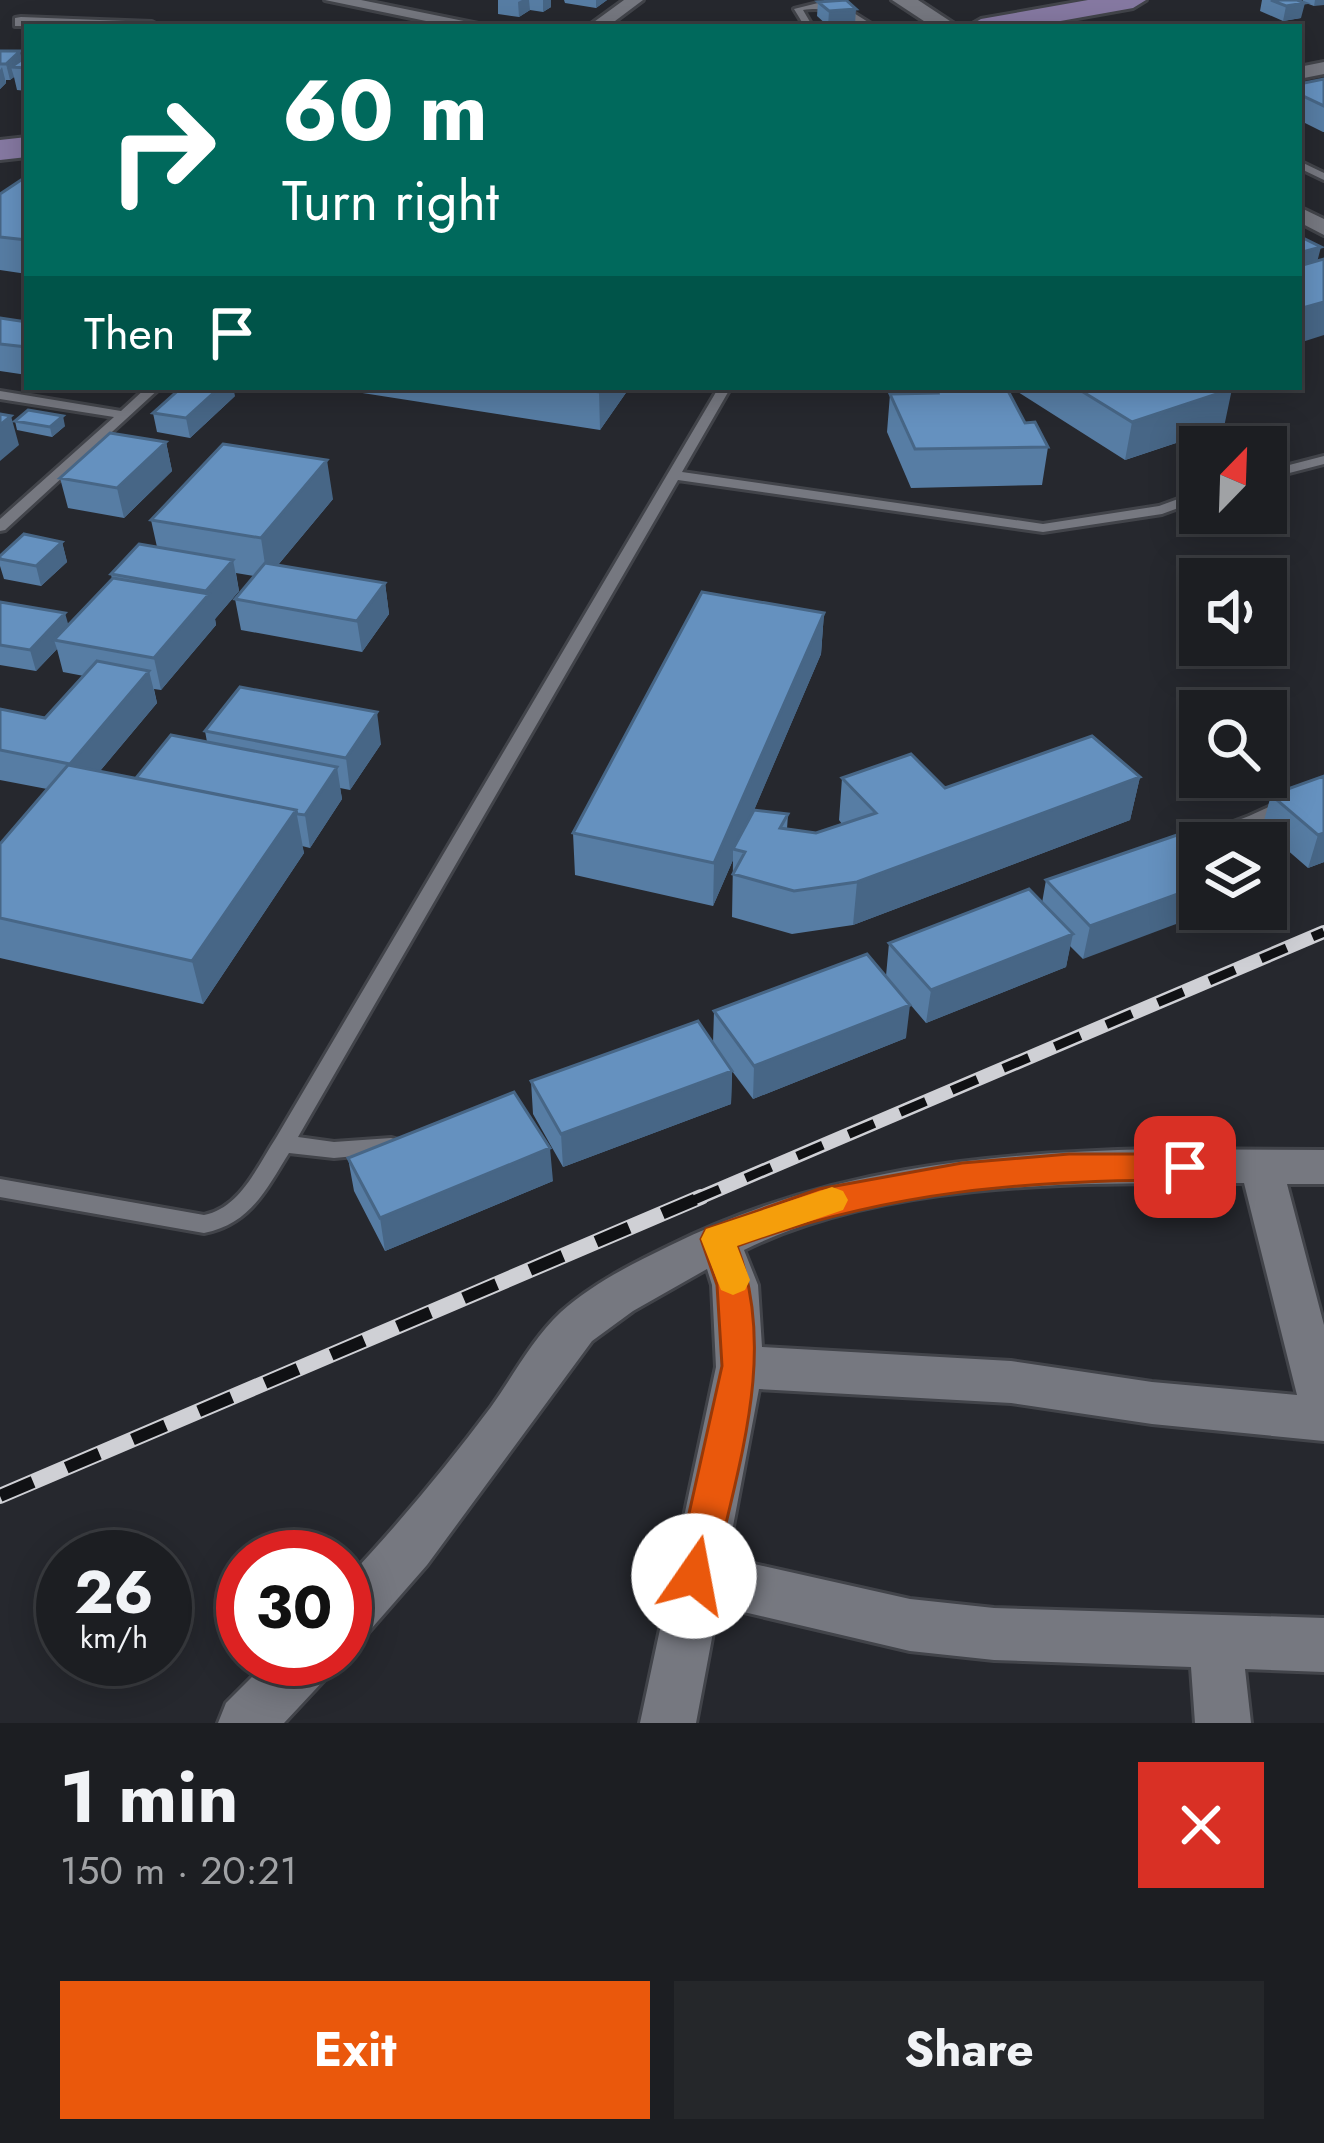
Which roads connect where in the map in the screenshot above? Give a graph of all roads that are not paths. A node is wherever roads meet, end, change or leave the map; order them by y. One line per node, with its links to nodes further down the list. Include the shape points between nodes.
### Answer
1 (333, 0): 6 (street)
2 (635, 0): 10 (street)
3 (903, 0): 13 (street)
4 (1146, 1): 14 (main road); 15 (main road)
5 (53, 2): 7 (street)
6 (383, 4): 9 (street)
7 (21, 22): 8 (street); 16 (street)
8 (73, 24)
9 (471, 24)
10 (600, 24)
11 (807, 24): 12 (lane, via 801,16 850,12)
12 (867, 24)
13 (943, 24)
14 (1000, 24)
15 (1043, 24)
16 (0, 33)
17 (152, 390): 20 (lane)
18 (722, 390): 23 (lane)
19 (0, 395): 20 (lane)
20 (124, 415): 25 (lane)
21 (1324, 460): 22 (lane)
22 (1287, 470)
23 (671, 475): 24 (lane, via 1042,528); 29 (lane)
24 (1179, 503)
25 (0, 526)
26 (1324, 787): 27 (lane)
27 (1148, 861)
28 (421, 1140): 29 (lane, via 375,1149)
29 (283, 1144): 32 (lane, via 237,1213 217,1223)
30 (1262, 1166): 31 (street); 33 (street, via 962,1176 819,1203); 35 (street)
31 (1324, 1166)
32 (0, 1188)
33 (718, 1239): 34 (street, via 735,1285); 38 (street, via 574,1329 455,1492)
34 (740, 1366): 36 (street, via 1011,1382); 37 (street)
35 (1324, 1406)
36 (1324, 1419)
37 (694, 1576): 39 (street, via 910,1625); 43 (street)
38 (372, 1588)
39 (1215, 1642): 40 (street); 44 (street)
40 (1324, 1645)
41 (281, 1686): 42 (street)
42 (246, 1723)
43 (668, 1723)
44 (1223, 1723)

